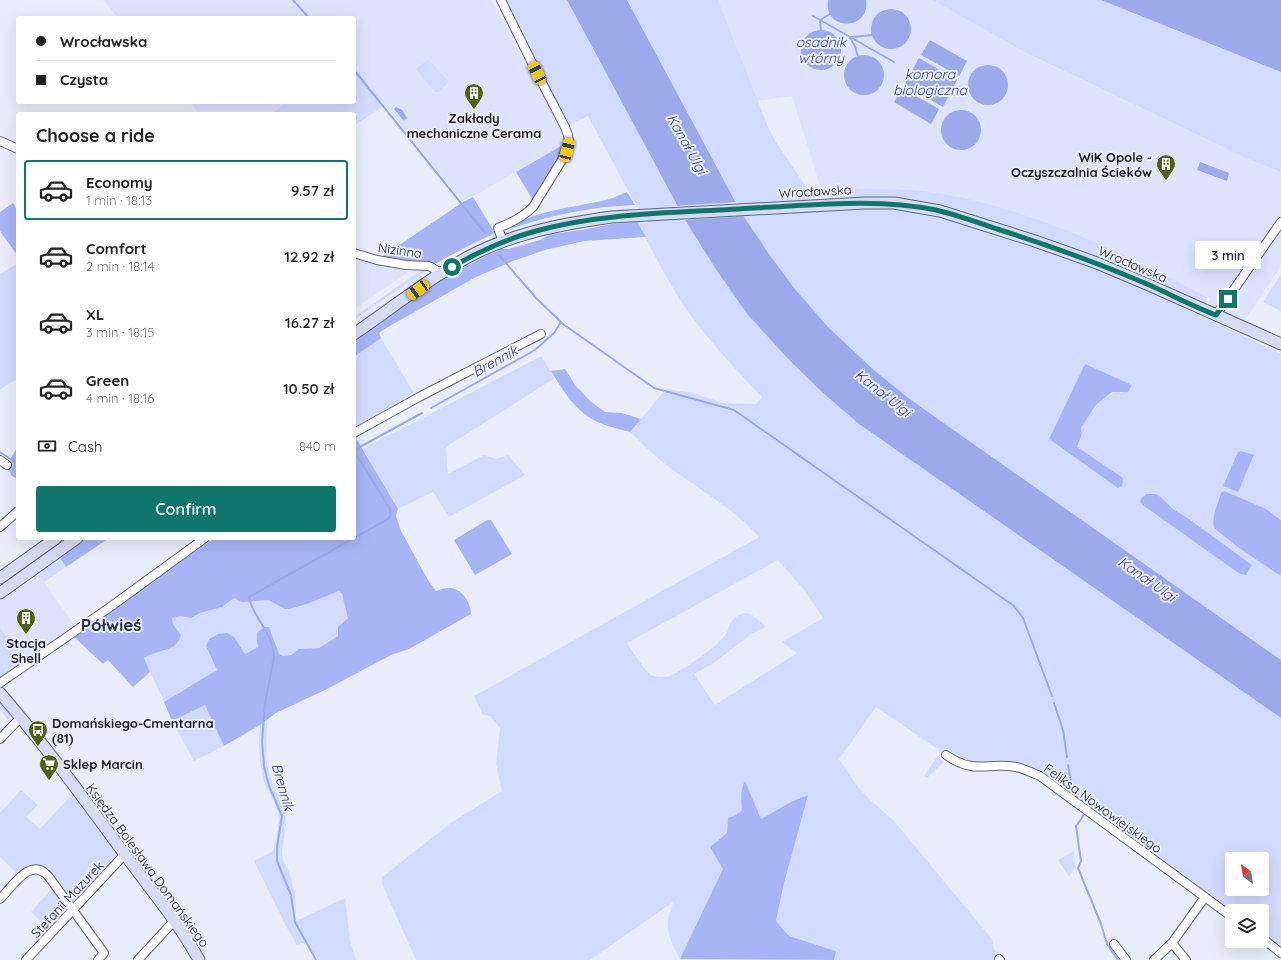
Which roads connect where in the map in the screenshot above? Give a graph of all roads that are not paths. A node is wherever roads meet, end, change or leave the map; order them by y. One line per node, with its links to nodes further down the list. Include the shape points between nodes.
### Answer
1 (501, 0): 5 (street, via 565,127 569,141 562,160 533,207 518,219 498,228)
2 (0, 141): 3 (street)
3 (16, 148)
4 (1281, 222): 8 (street)
5 (503, 242): 7 (main road, Wrocławska, via 470,256); 8 (main road, Wrocławska, via 556,226 612,217 894,203 940,211 1066,251)
6 (356, 254): 7 (street, Nizinna, via 406,265 429,266)
7 (441, 273): 9 (main road, Wrocławska)
8 (1216, 315): 11 (main road, Wrocławska)
9 (356, 333)
10 (541, 334): 12 (street)
11 (1281, 344)
12 (356, 432)
13 (0, 460): 14 (street)
14 (7, 465)
15 (16, 513): 16 (street)
16 (0, 527)
17 (53, 540): 20 (main road)
18 (74, 540): 21 (main road)
19 (201, 540): 22 (street)
20 (0, 578)
21 (0, 593)
22 (0, 683)
23 (0, 693): 24 (main road, Księdza Bolesława Domańskiego)
24 (21, 717): 25 (street); 27 (main road, Księdza Bolesława Domańskiego)
25 (0, 739)
26 (946, 755): 28 (street, Feliksa Nowowiejskiego, via 966,766 1015,767 1040,776)
27 (125, 854): 30 (street, Stefanii Mazurek); 32 (main road, Księdza Bolesława Domańskiego)
28 (1205, 897): 31 (street, Feliksa Nowowiejskiego); 33 (street)
29 (0, 899): 30 (street, via 25,873 38,869 46,873)
30 (73, 910): 37 (street, Stefanii Mazurek); 38 (street, via 104,953)
31 (1225, 912)
32 (174, 921): 39 (street); 40 (main road, Księdza Bolesława Domańskiego)
33 (1172, 943): 42 (street); 43 (street)
34 (1114, 944): 41 (street)
35 (1269, 944): 36 (street)
36 (1281, 953)
37 (26, 960)
38 (98, 960)
39 (138, 960)
40 (199, 960)
41 (1126, 960)
42 (1154, 960)
43 (1186, 960)

